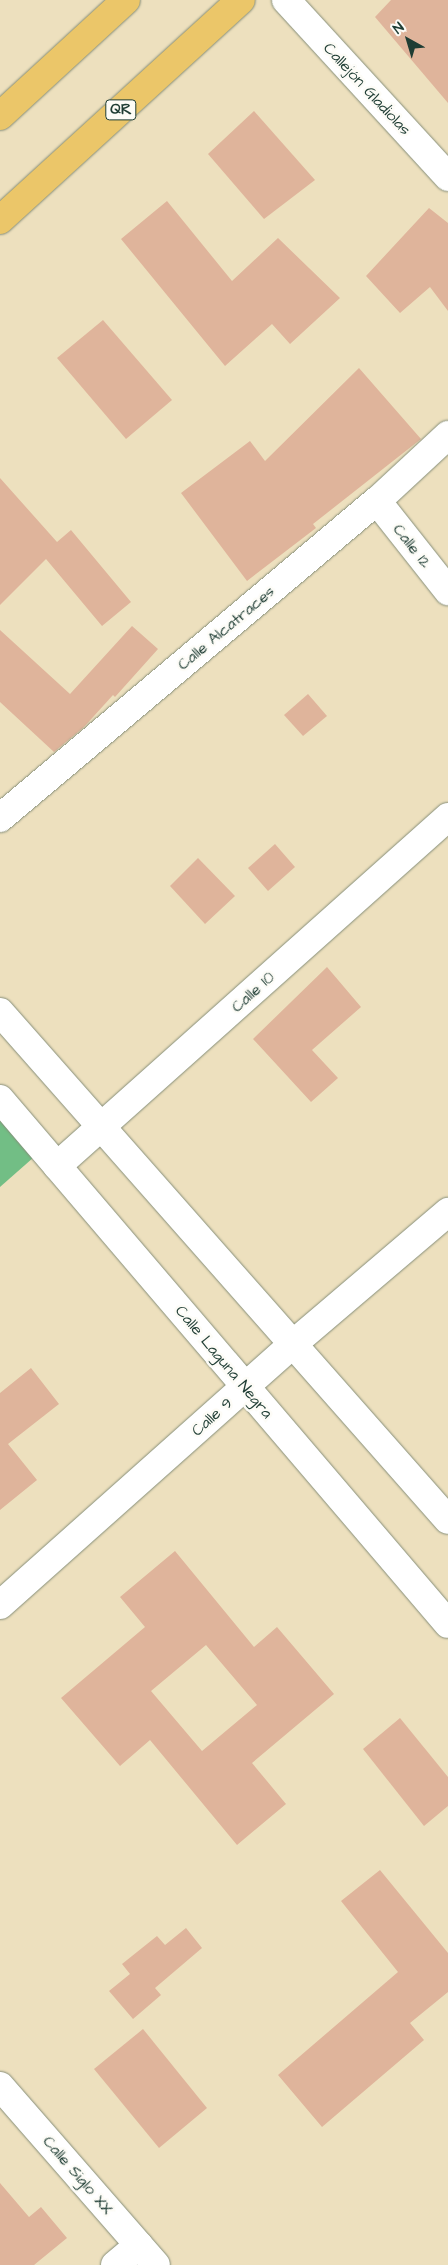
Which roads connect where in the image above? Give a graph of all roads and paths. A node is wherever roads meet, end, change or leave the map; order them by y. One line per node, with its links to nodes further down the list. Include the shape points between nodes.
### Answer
1 (126, 0): 4 (main road)
2 (241, 0): 6 (main road, QR)
3 (286, 0): 5 (street, Callejón Gladiolas)
4 (0, 116)
5 (448, 177)
6 (0, 220)
7 (448, 435): 8 (street, Calle Alcatraces)
8 (377, 501): 9 (street, Calle 12); 11 (street, Calle Alcatraces)
9 (448, 591)
10 (448, 817): 14 (street, Calle 10)
11 (0, 818)
12 (0, 1012): 14 (street)
13 (0, 1099): 15 (street, Calle Laguna Negra)
14 (102, 1128): 15 (street, Calle 10); 17 (street)
15 (57, 1166): 18 (street, Calle Laguna Negra)
16 (448, 1212): 17 (street, Calle 9)
17 (292, 1344): 18 (street, Calle 9); 19 (street)
18 (245, 1387): 20 (street, Calle 9); 21 (street, Calle Laguna Negra)
19 (448, 1520)
20 (0, 1605)
21 (448, 1624)
22 (0, 2086): 23 (street, Calle Siglo XX)
23 (148, 2255): 24 (street)
24 (115, 2265)

